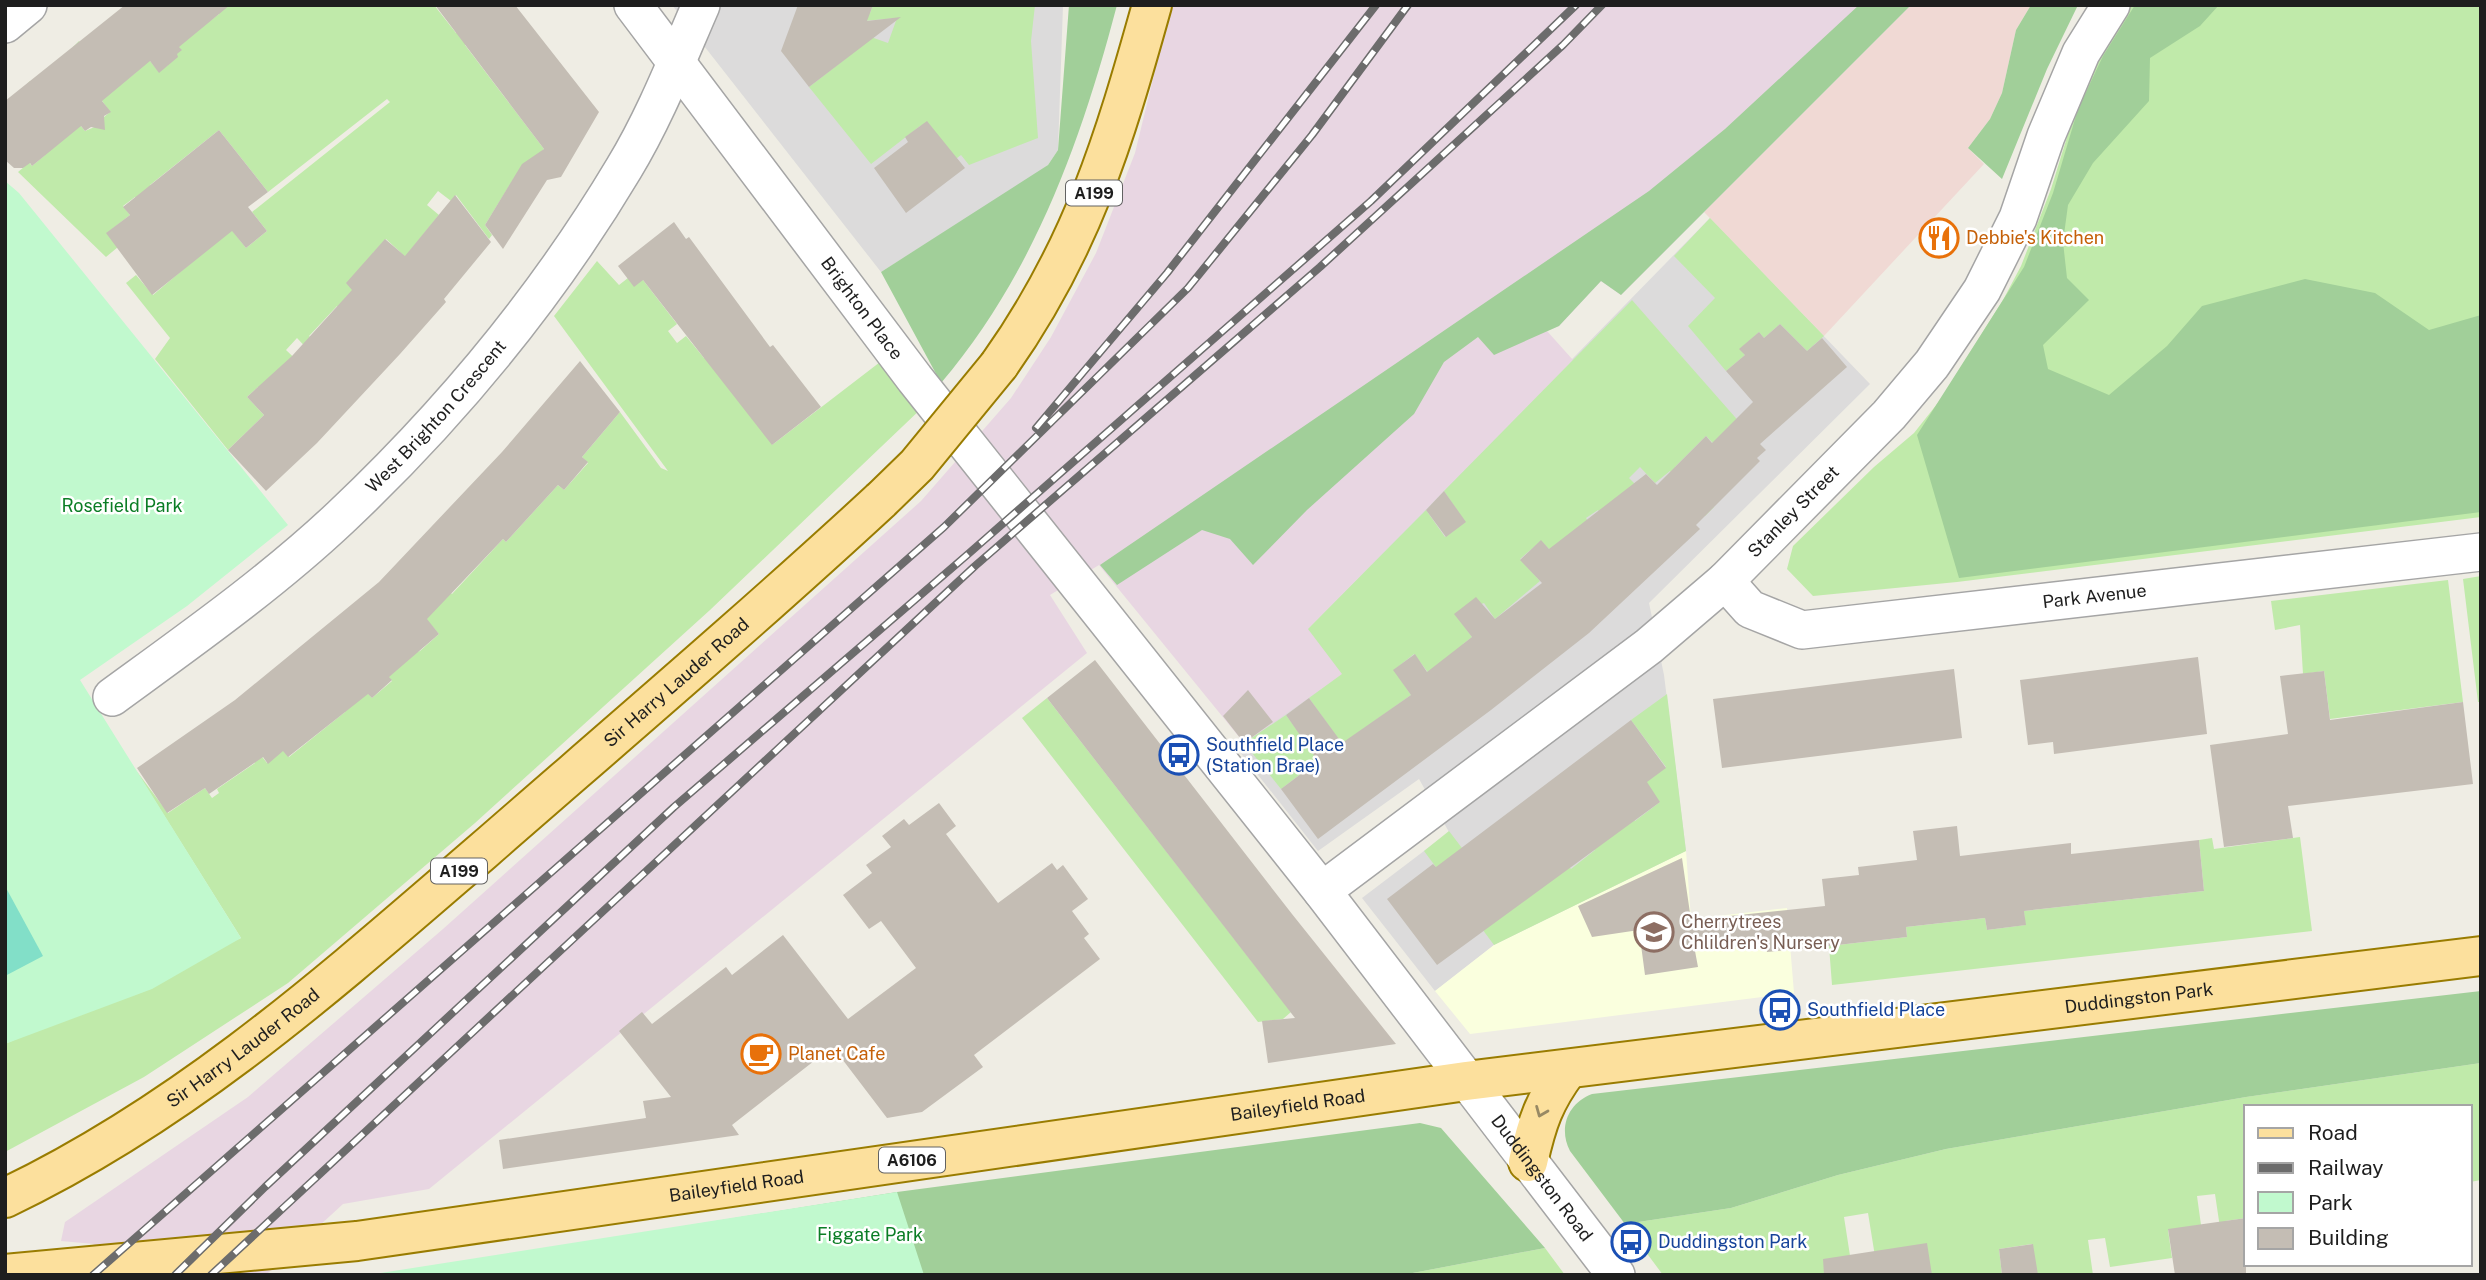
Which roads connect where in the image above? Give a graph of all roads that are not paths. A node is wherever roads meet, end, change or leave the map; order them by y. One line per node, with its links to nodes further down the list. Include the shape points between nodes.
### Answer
1 (28, 5): 6 (street)
2 (632, 5): 7 (street, Brighton Place)
3 (701, 5): 7 (street, West Brighton Crescent)
4 (1152, 5): 16 (main road, Sir Harry Lauder Road / A199, bridge, via 1107,158 1051,285 999,365 917,466 318,994 147,1118)
5 (2111, 5): 9 (street, Stanley Street, via 2081,53 2018,218 1960,325 1889,415)
6 (5, 24)
7 (676, 61): 10 (street, West Brighton Crescent, via 619,176 550,281 492,356 340,519); 11 (street, Brighton Place, via 915,379)
8 (2481, 552): 9 (street, Park Avenue, via 1802,630 1750,609)
9 (1725, 581): 11 (street, Stanley Street, via 1649,646)
10 (112, 697)
11 (1322, 891): 14 (street)
12 (2481, 956): 13 (main road, Duddingston Park / A6106)
13 (1568, 1069): 14 (main road, Duddingston Park / A6106); 15 (main road, one-way to 15, via 1547,1097)
14 (1466, 1081): 15 (street, Duddingston Road); 17 (main road, Baileyfield Road / A6106, via 358,1241)
15 (1528, 1162): 18 (street, Duddingston Road)
16 (5, 1198)
17 (5, 1274)
18 (1616, 1275)

